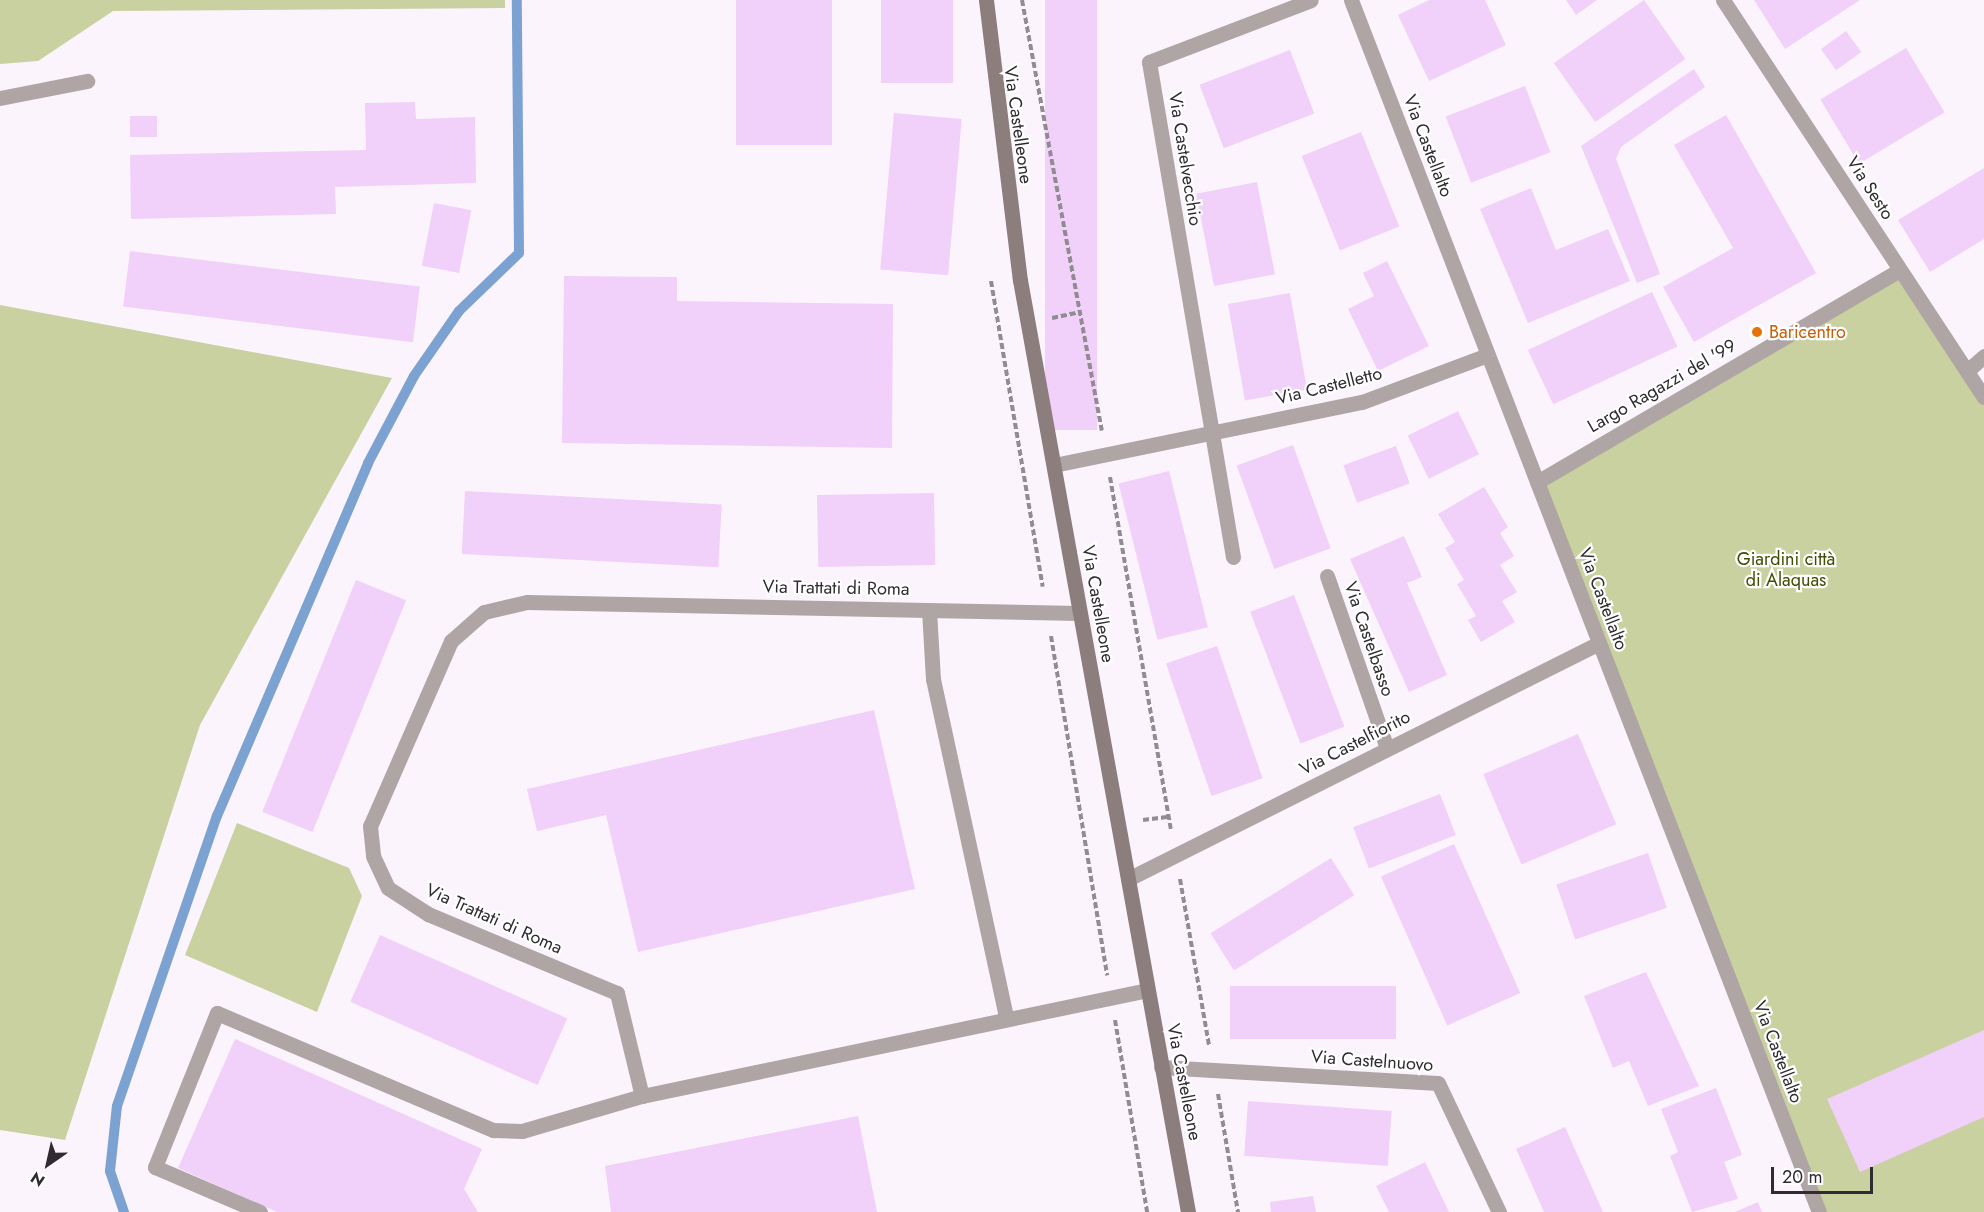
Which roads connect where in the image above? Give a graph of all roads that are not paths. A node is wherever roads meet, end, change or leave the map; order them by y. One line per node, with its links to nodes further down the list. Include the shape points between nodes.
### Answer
1 (986, 0): 13 (main road, Via Castelleone, via 1020,280)
2 (1311, 0): 12 (street, Via Castelvecchio, via 1149,62)
3 (1351, 0): 8 (street, Via Castellalto)
4 (1723, 0): 7 (street, Via Sesto)
5 (87, 81): 6 (street)
6 (0, 98)
7 (1900, 270): 10 (street, Via Sesto); 14 (street, Largo Ragazzi del '99)
8 (1488, 355): 12 (street, Via Castelletto, via 1362,402); 14 (street, Via Castellalto)
9 (1984, 356): 10 (street)
10 (1967, 371): 11 (street, Via Sesto)
11 (1984, 398)
12 (1211, 434): 13 (street, Via Castelletto); 15 (street)
13 (1053, 465): 18 (main road, Via Castelleone)
14 (1537, 482): 19 (street, Via Castellalto)
15 (1233, 557)
16 (1327, 576): 20 (street, Via Castelbasso)
17 (929, 610): 18 (street, Via Trattati di Roma); 23 (street, via 933,679); 25 (street, Via Trattati di Roma, via 527,602 484,612 451,641 370,826 373,856 388,888 428,914 617,993)
18 (1079, 613): 21 (main road, Via Castelleone)
19 (1599, 643): 20 (street, Via Castelfiorito); 29 (street, Via Castellalto)
20 (1387, 748): 21 (street, Via Castelfiorito)
21 (1128, 879): 22 (main road, Via Castelleone)
22 (1147, 990): 23 (street); 24 (main road, Via Castelleone)
23 (1006, 1017): 25 (street)
24 (1161, 1067): 27 (main road, Via Castelleone); 28 (street, Via Castelnuovo, via 1438,1083)
25 (642, 1096): 26 (street, via 522,1131 493,1130 218,1013 155,1167)
26 (260, 1212)
27 (1188, 1212)
28 (1498, 1212)
29 (1819, 1212)

